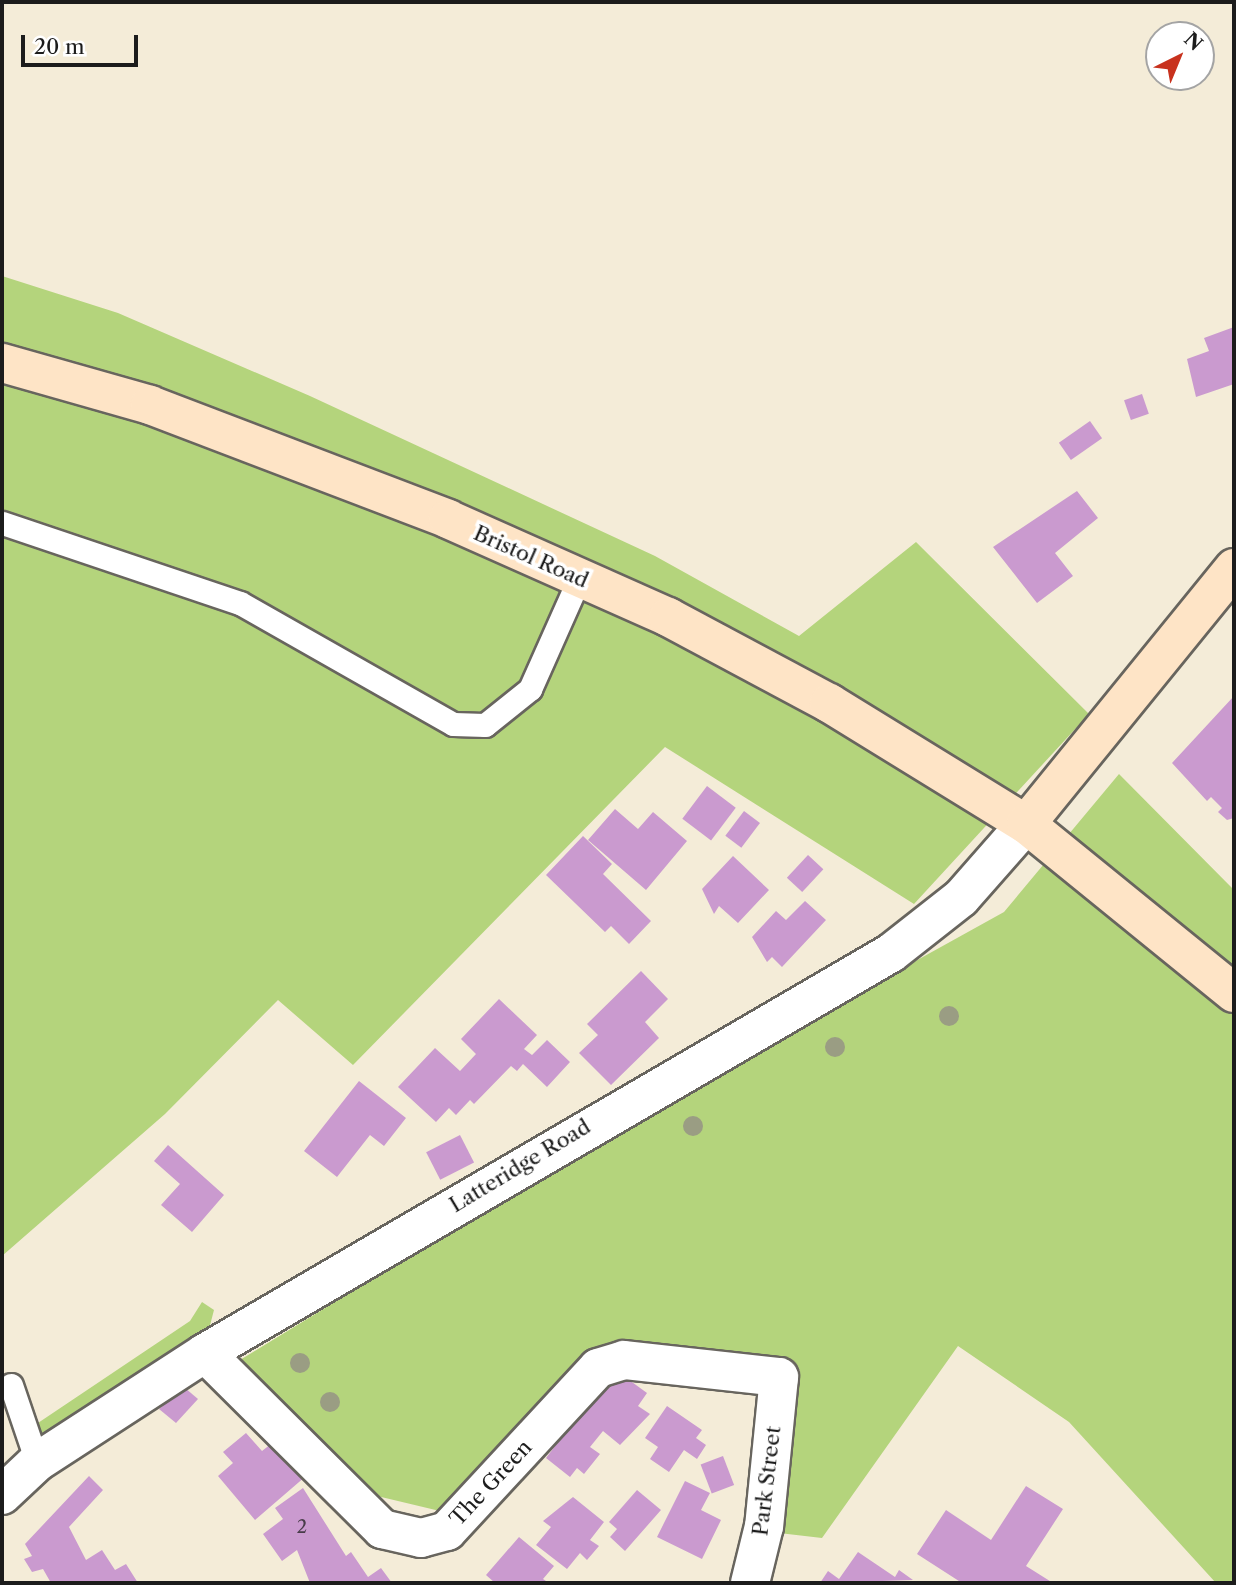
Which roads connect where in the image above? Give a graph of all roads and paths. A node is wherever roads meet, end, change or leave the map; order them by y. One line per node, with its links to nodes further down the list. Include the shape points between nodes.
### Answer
1 (2, 363): 4 (main road, Bristol Road, via 150,405 448,519)
2 (2, 523): 4 (lane, via 240,603 453,724 485,725 530,689)
3 (1234, 568): 5 (main road)
4 (579, 579): 5 (main road, Bristol Road, via 668,617 830,703)
5 (1026, 824): 6 (main road, Bristol Road); 7 (street, Latteridge Road, via 961,898 891,953)
6 (1234, 993)
7 (205, 1353): 8 (street, The Green, via 382,1529 421,1538 447,1531 597,1368 624,1360); 10 (street, Latteridge Road)
8 (779, 1377): 12 (street, Park Street, via 764,1526)
9 (11, 1385): 10 (lane)
10 (37, 1462): 11 (street, Latteridge Road)
11 (2, 1495)
12 (750, 1583)

